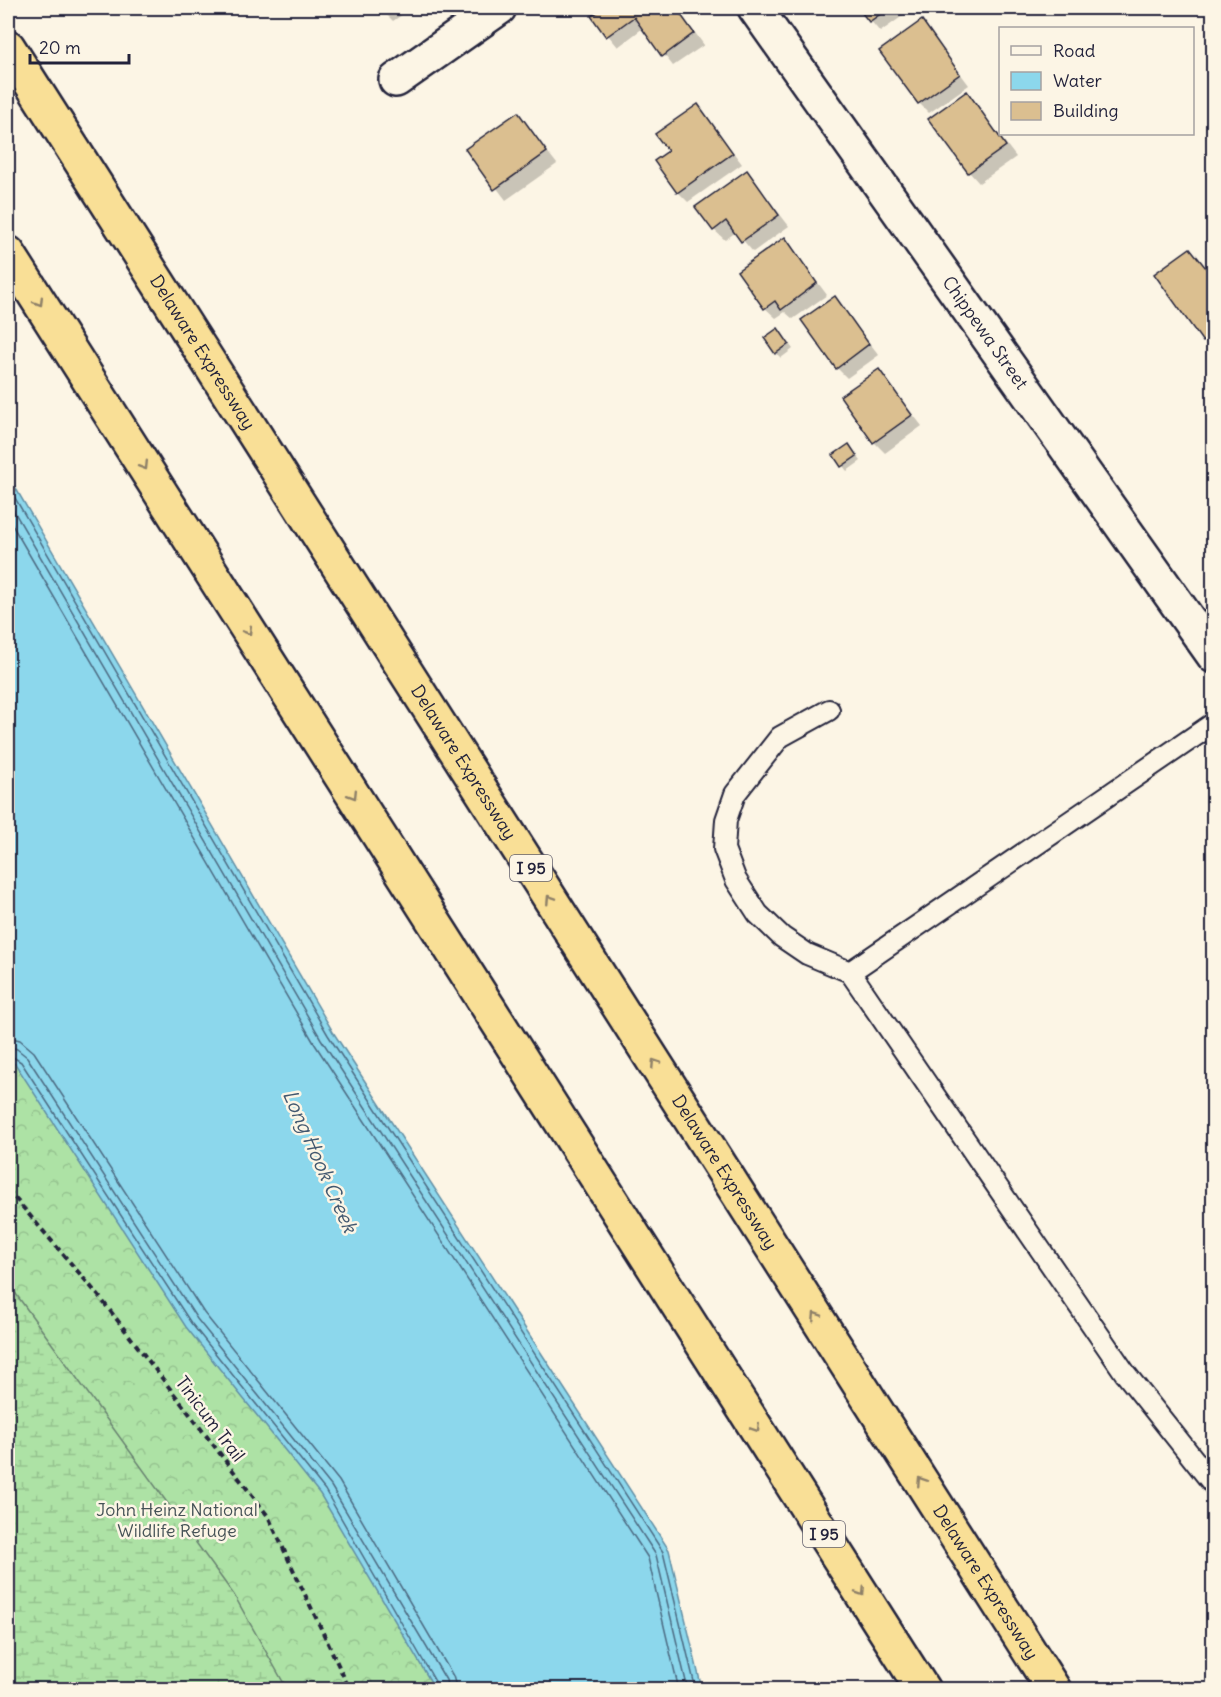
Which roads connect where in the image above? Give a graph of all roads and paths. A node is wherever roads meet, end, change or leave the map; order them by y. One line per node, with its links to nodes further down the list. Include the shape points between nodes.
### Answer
1 (499, 8): 4 (street)
2 (755, 8): 6 (street, Chippewa Street)
3 (8, 47): 14 (highway, Delaware Expressway / I 95, one-way to 3)
4 (396, 80)
5 (8, 252): 13 (highway, I 95, one-way to 13)
6 (1214, 656)
7 (829, 710): 9 (lane, via 780,737 735,794 726,820 724,849 736,880 758,914 774,930 807,954)
8 (1214, 723): 9 (lane)
9 (850, 972): 11 (lane, via 1125,1373)
10 (8, 1190): 12 (path, Tinicum Trail, via 98,1295 268,1516)
11 (1214, 1485)
12 (350, 1689)
13 (923, 1689)
14 (1054, 1689)

